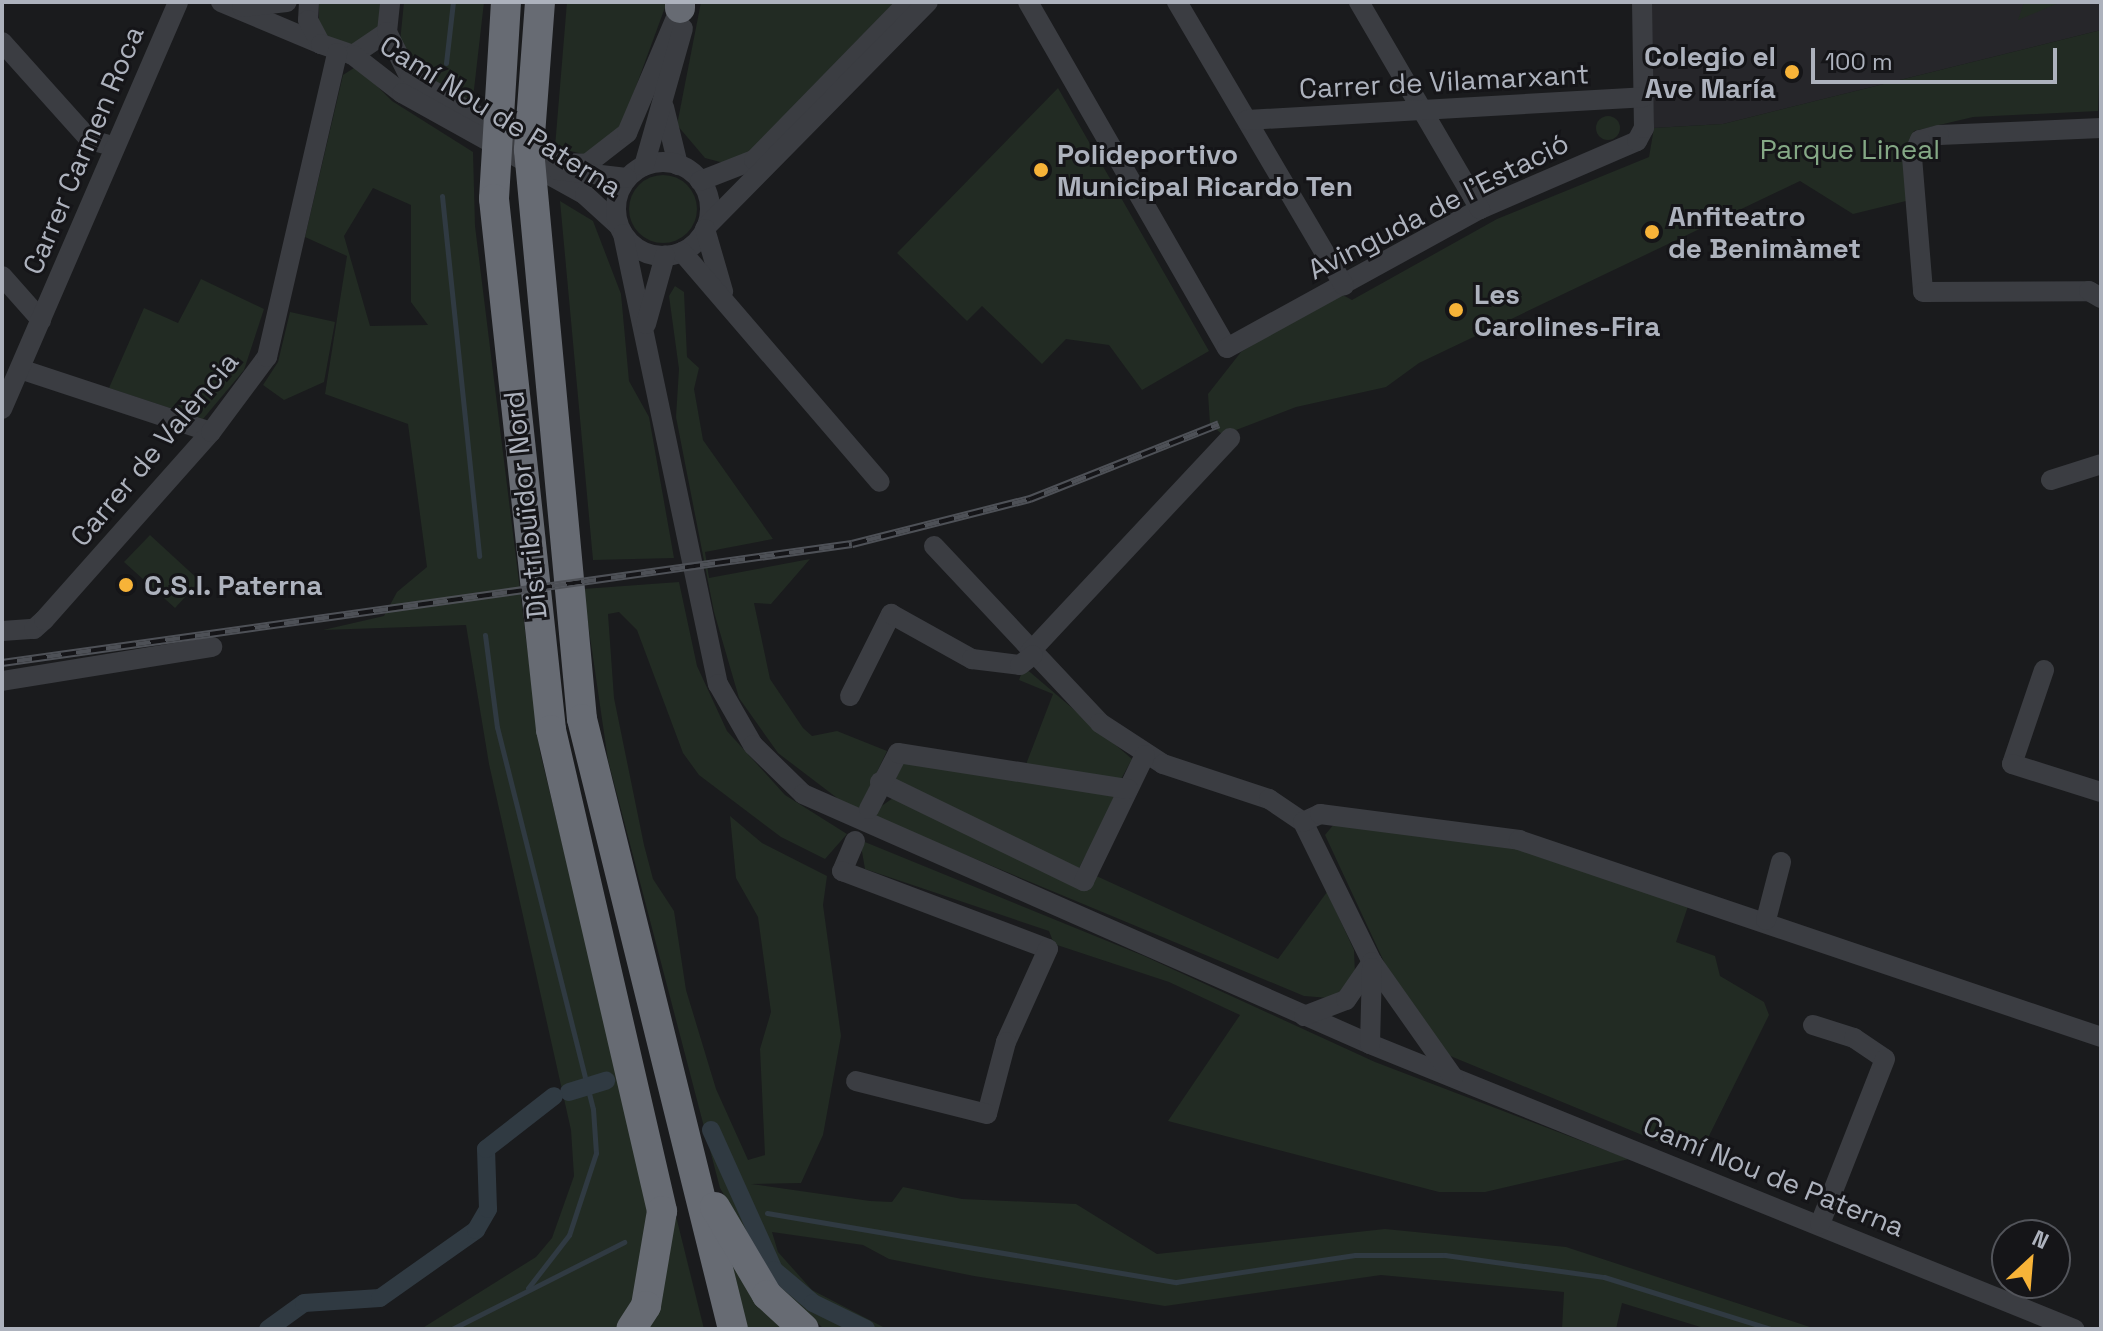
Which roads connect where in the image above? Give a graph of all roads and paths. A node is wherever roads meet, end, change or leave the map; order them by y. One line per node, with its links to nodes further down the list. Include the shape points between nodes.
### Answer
1 (178, 2): 26 (street, Carrer Carmen Roca)
2 (287, 2): 15 (street)
3 (309, 2): 18 (street, via 308,20)
4 (390, 2): 16 (street)
5 (492, 2): 19 (highway)
6 (506, 2): 19 (highway, Distribuïdor Nord)
7 (908, 2): 30 (street, via 754,160)
8 (928, 2): 32 (street)
9 (1028, 2): 37 (street, Avinguda de l'Estació, via 1227,348)
10 (1177, 2): 24 (street)
11 (1359, 2): 22 (street)
12 (1642, 2): 20 (street)
13 (549, 4): 66 (highway, Distribuïdor Nord, via 546,152 535,203 582,719)
14 (683, 4): 21 (street); 28 (street, via 615,149)
15 (228, 5): 18 (street, Camí Nou de Paterna)
16 (387, 32): 18 (street); 23 (street, Camí Nou de Paterna, via 410,78)
17 (2, 42): 26 (street, via 90,140)
18 (337, 51): 23 (street, Camí Nou de Paterna); 44 (street, Carrer de València, via 267,357)
19 (498, 93): 67 (highway, Distribuïdor Nord, via 494,199 551,730)
20 (1643, 97): 22 (street, Carrer de Vilamarxant); 31 (street, Avinguda de l'Estació, via 1637,141)
21 (664, 106): 27 (street); 29 (street)
22 (1422, 110): 24 (street, Carrer de Vilamarxant); 31 (street)
23 (465, 120): 28 (street, Camí Nou de Paterna); 28 (street, Camí Nou de Paterna, via 490,124)
24 (1247, 120): 37 (street)
25 (2101, 128): 38 (street, via 1920,140 1912,157 1919,288 1934,297 2089,291)
26 (112, 146): 40 (street, Carrer Carmen Roca)
27 (678, 165): 29 (street); 30 (street)
28 (562, 172): 29 (street, Camí Nou de Paterna); 33 (street, Camí Nou de Paterna)
29 (636, 172): 33 (street, via 617,200)
30 (700, 181): 32 (street, via 709,207)
31 (1480, 209): 37 (street, Avinguda de l'Estació)
32 (706, 228): 34 (street); 39 (street)
33 (621, 230): 34 (street, via 641,251); 41 (street, Camí Nou de Paterna)
34 (674, 254): 39 (street); 41 (street)
35 (2101, 275): 38 (street)
36 (2, 276): 40 (street)
37 (1344, 285)
38 (2101, 298)
39 (727, 303): 48 (street)
40 (41, 320): 42 (street, Carrer Carmen Roca)
41 (645, 328): 69 (street, Camí Nou de Paterna, via 718,684 753,745 803,794)
42 (20, 369): 43 (street, Carrer Carmen Roca); 44 (street)
43 (2, 409)
44 (211, 432): 50 (street, Carrer de València, via 34,629)
45 (1230, 438): 52 (street)
46 (2101, 464): 47 (street)
47 (2051, 480)
48 (880, 482)
49 (934, 546): 52 (street)
50 (2, 631)
51 (212, 647): 54 (street)
52 (1032, 653): 55 (street, via 1020,665 972,659 891,614); 56 (street, via 1100,723)
53 (2044, 670): 59 (street, via 2012,764)
54 (2, 681)
55 (850, 696)
56 (1145, 755): 58 (street); 61 (street, via 1269,799)
57 (880, 782): 58 (street, via 898,753); 58 (street, via 1084,881); 60 (street)
58 (1128, 789)
59 (2101, 792)
60 (869, 809)
61 (1303, 822): 64 (street, via 1320,814 1494,834); 65 (street)
62 (855, 841): 74 (street, via 842,871 1048,949 1006,1042 987,1114)
63 (1781, 862): 64 (street)
64 (1766, 920): 71 (street, via 1906,976)
65 (1372, 962): 68 (street); 69 (street, via 1346,1000); 72 (street)
66 (647, 991): 78 (highway); 79 (highway, via 724,1231 767,1295)
67 (618, 1000): 76 (highway, via 662,1211 646,1306); 77 (highway)
68 (1395, 1001): 72 (street); 73 (street)
69 (1304, 1016): 72 (street, Camí Nou de Paterna)
70 (1813, 1025): 75 (street, via 1854,1038 1885,1059)
71 (2101, 1037)
72 (1370, 1044): 73 (street, Camí Nou de Paterna)
73 (1453, 1077): 75 (street, Camí Nou de Paterna)
74 (856, 1081)
75 (1820, 1224): 80 (street, Camí Nou de Paterna)
76 (631, 1329)
77 (716, 1329)
78 (733, 1329)
79 (804, 1329)
80 (2074, 1329)

